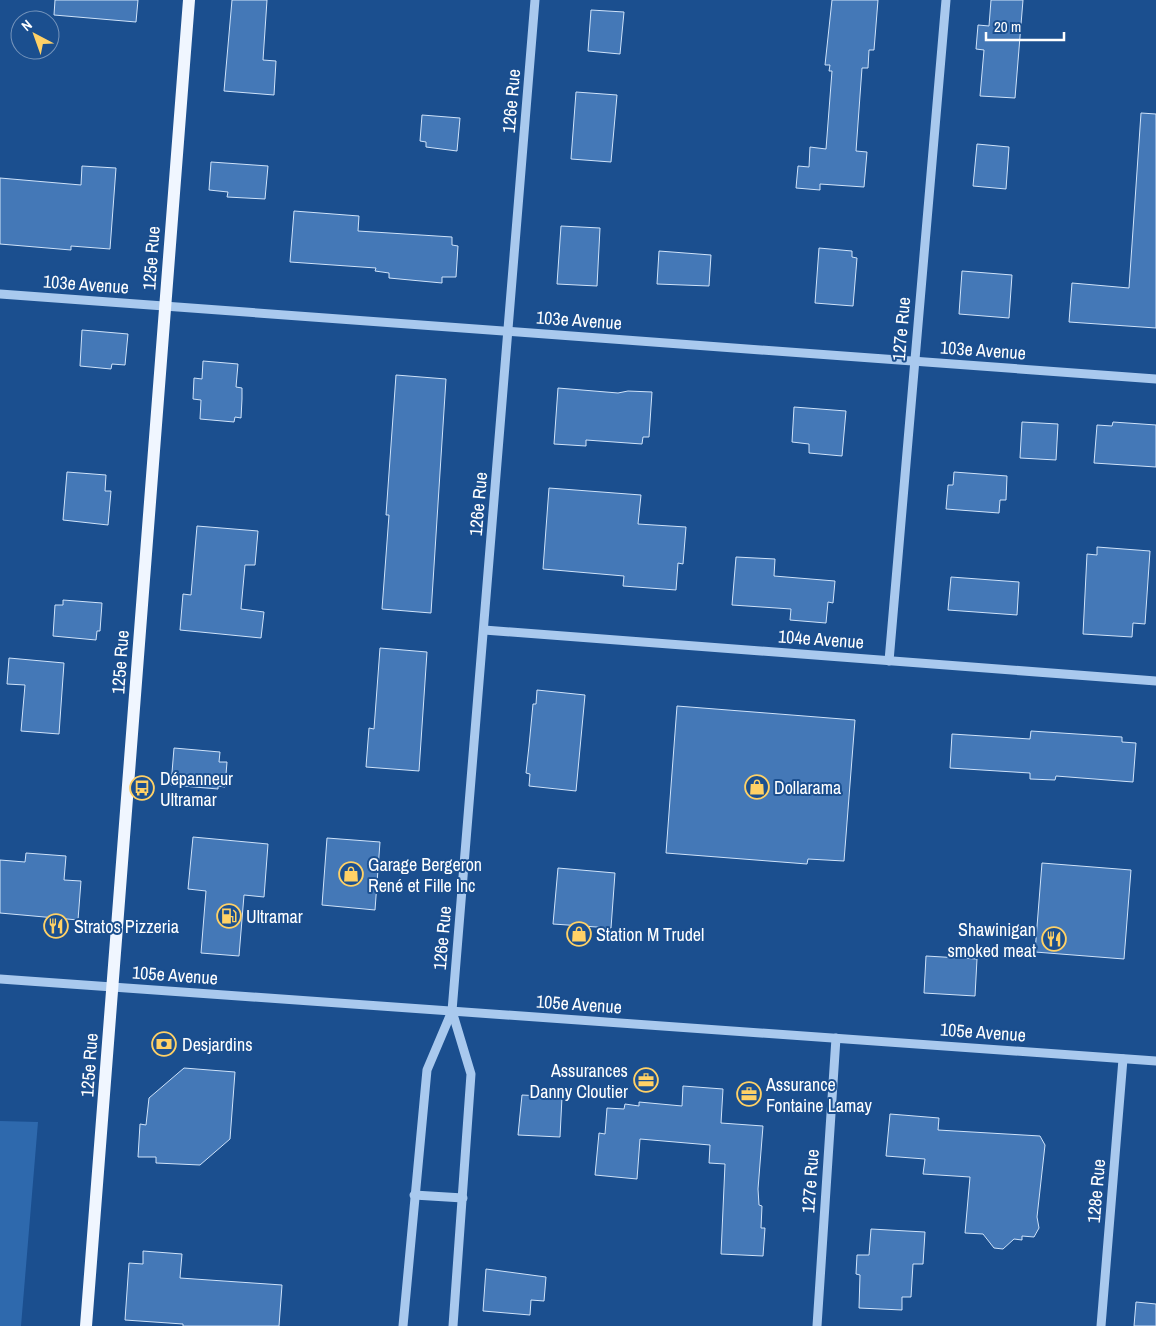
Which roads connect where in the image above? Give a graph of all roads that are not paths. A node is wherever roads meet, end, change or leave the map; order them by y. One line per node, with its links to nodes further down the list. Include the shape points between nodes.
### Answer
1 (189, 0): 5 (main road, 125e Rue)
2 (535, 0): 6 (street, 126e Rue)
3 (946, 0): 7 (street, 127e Rue)
4 (0, 294): 5 (street, 103e Avenue)
5 (165, 306): 6 (street, 103e Avenue); 13 (main road, 125e Rue)
6 (508, 332): 7 (street, 103e Avenue); 9 (street, 126e Rue)
7 (915, 361): 8 (street, 103e Avenue); 10 (street, 127e Rue)
8 (1156, 379)
9 (484, 630): 10 (street, 104e Avenue); 14 (street, 126e Rue)
10 (889, 661): 11 (street, 104e Avenue)
11 (1156, 681)
12 (0, 979): 13 (street, 105e Avenue)
13 (112, 987): 14 (street, 105e Avenue); 20 (main road, 125e Rue)
14 (452, 1011): 15 (street, 105e Avenue); 18 (street, 126e Rue, via 427,1070); 19 (street, 126e Rue, via 471,1074)
15 (836, 1038): 16 (street, 105e Avenue); 23 (street, 127e Rue)
16 (1123, 1059): 17 (street, 105e Avenue); 24 (street, 128e Rue)
17 (1156, 1062)
18 (414, 1195): 19 (street); 21 (street, 126e Rue)
19 (463, 1198): 22 (street, 126e Rue)
20 (86, 1326)
21 (403, 1326)
22 (452, 1326)
23 (817, 1326)
24 (1101, 1326)

